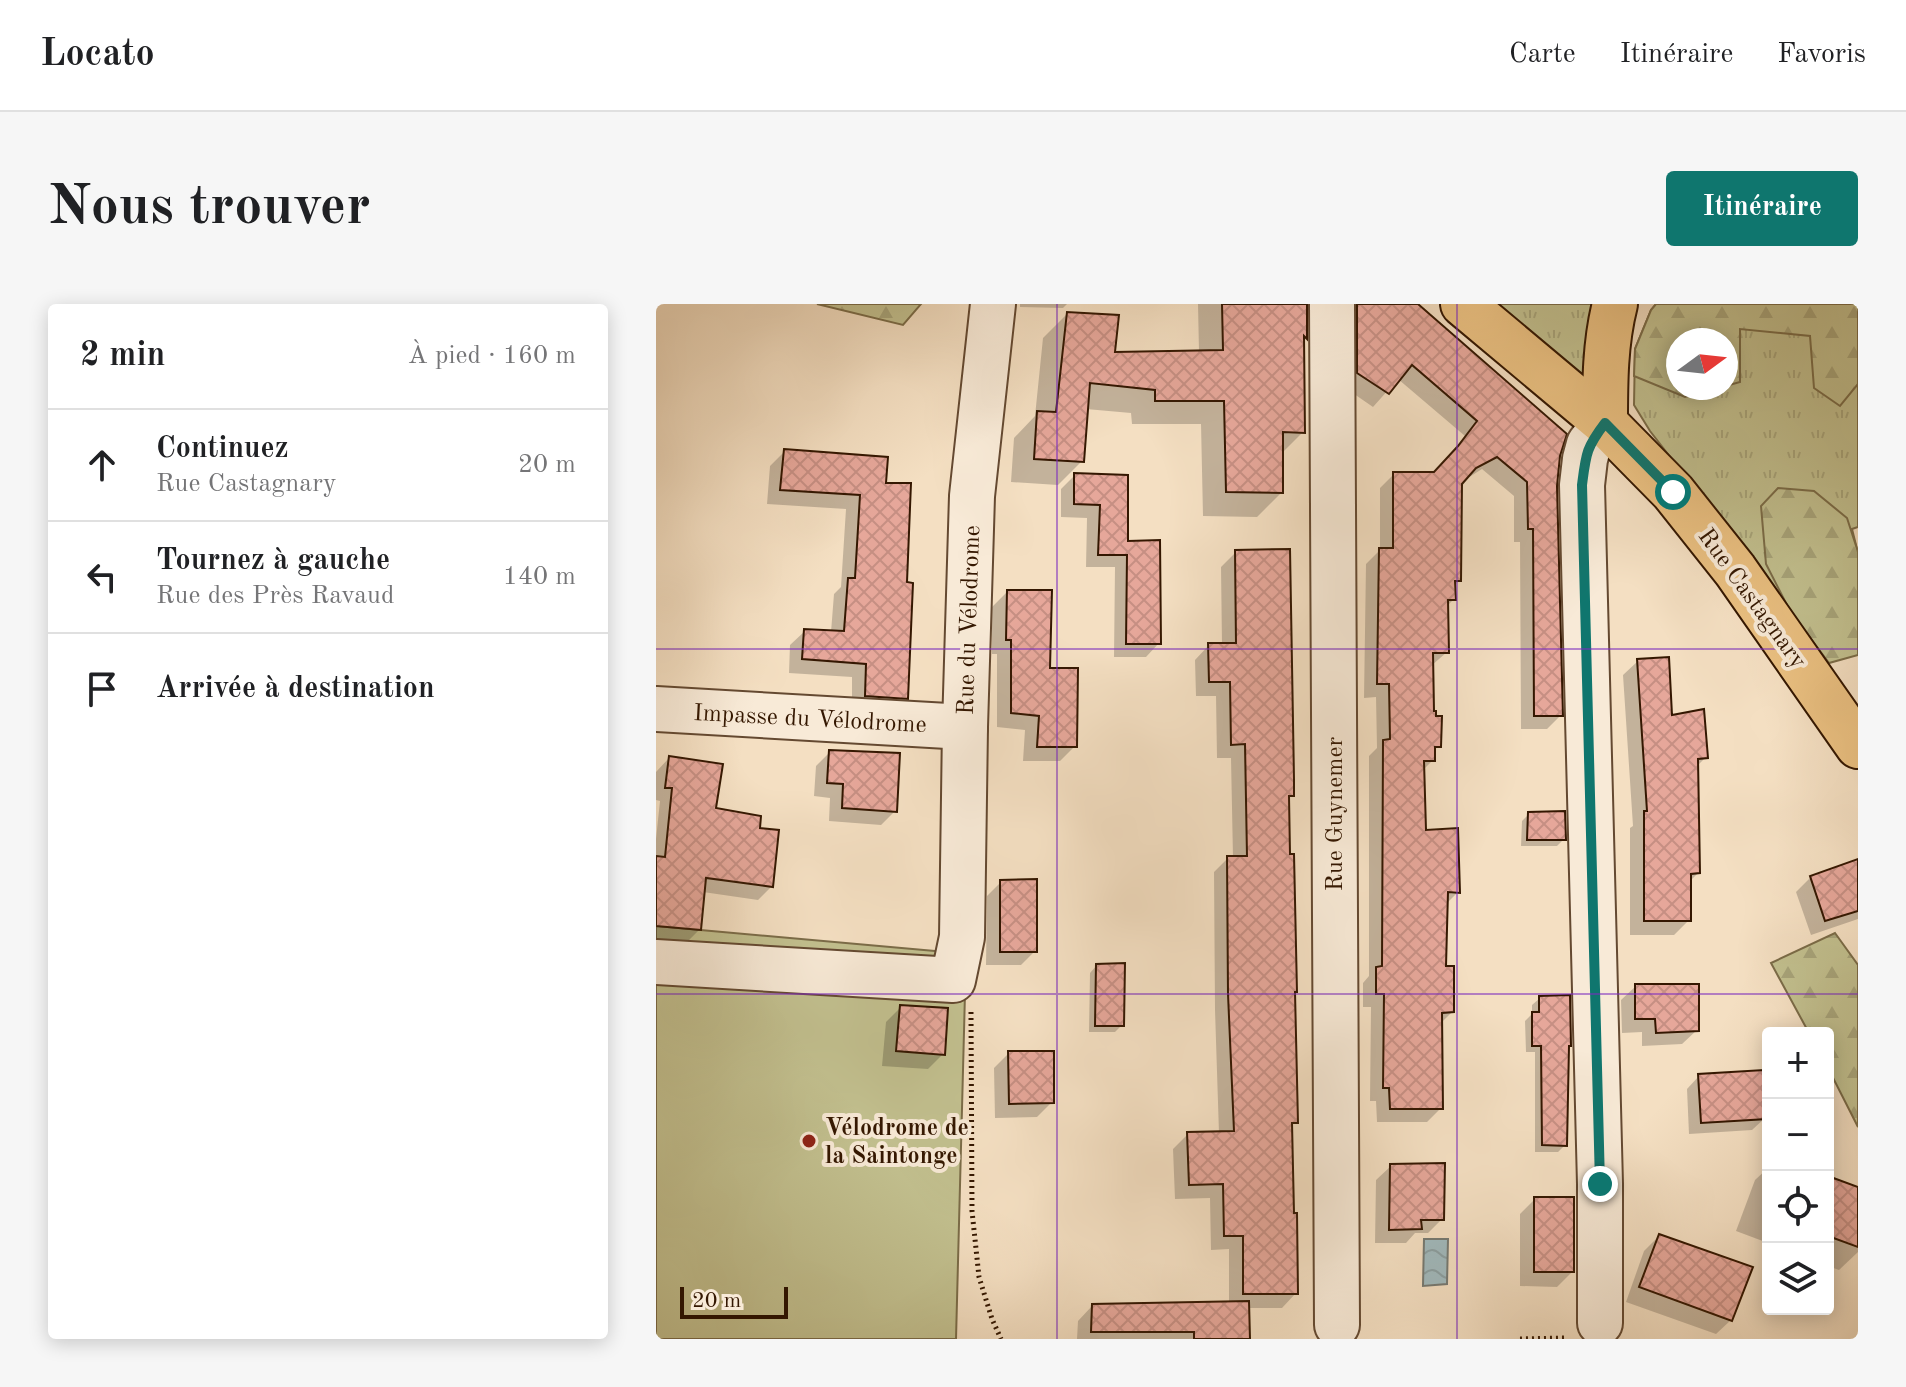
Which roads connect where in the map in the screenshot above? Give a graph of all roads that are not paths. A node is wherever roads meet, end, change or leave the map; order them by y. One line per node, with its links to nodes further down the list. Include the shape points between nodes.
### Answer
1 (993, 304): 7 (street, Rue du Vélodrome, via 972,496)
2 (1332, 304): 11 (street, Rue Guynemer)
3 (1463, 304): 5 (main road, Rue Castagnary)
4 (1615, 304): 5 (main road, via 1606,359)
5 (1605, 423): 8 (main road, Rue Castagnary, via 1673,492 1717,548); 10 (street, via 1589,444 1582,485)
6 (656, 709): 7 (street, Impasse du Vélodrome)
7 (965, 727): 9 (street, Rue du Vélodrome, via 962,937 953,980)
8 (1858, 746)
9 (656, 962)
10 (1600, 1323)
11 (1337, 1325)

